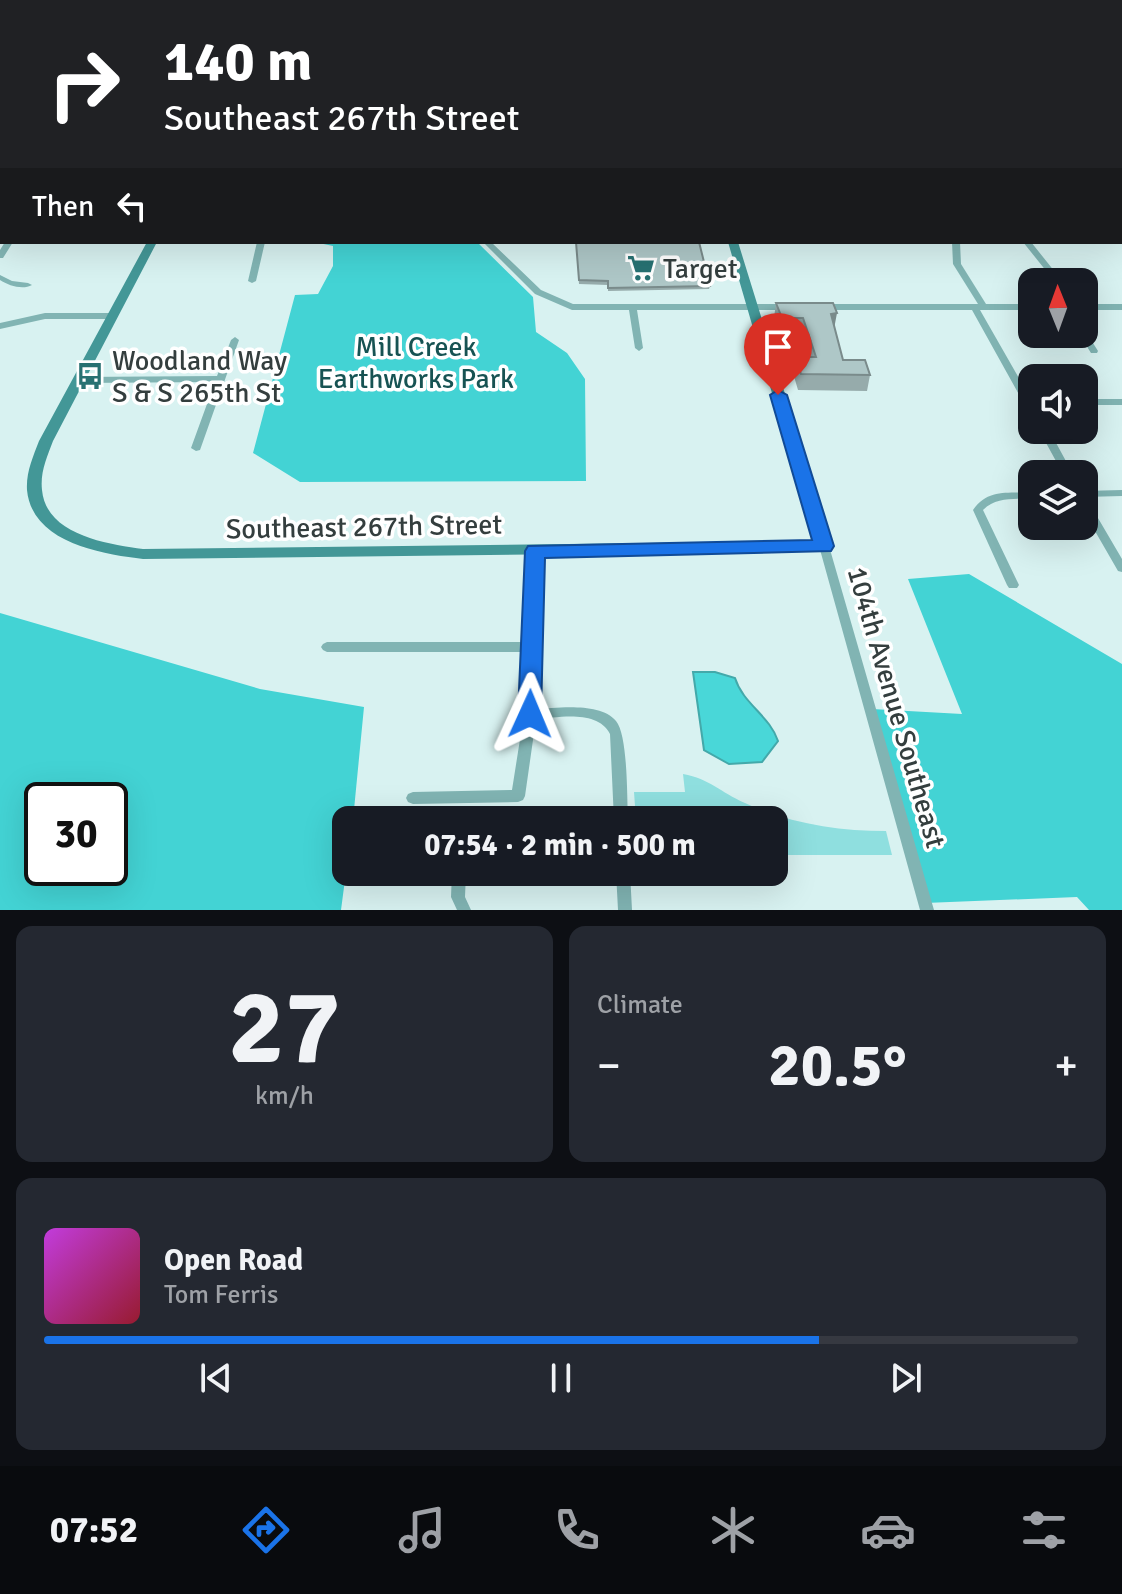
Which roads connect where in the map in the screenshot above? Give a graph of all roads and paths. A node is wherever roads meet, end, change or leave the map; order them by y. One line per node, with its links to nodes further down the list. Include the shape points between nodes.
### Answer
1 (151, 244): 19 (street)
2 (261, 244): 9 (street)
3 (489, 244): 18 (street, via 538,292 563,305)
4 (734, 244): 16 (street, 104th Avenue Southeast)
5 (956, 244): 17 (street, via 957,264)
6 (1029, 244): 7 (street)
7 (1048, 268)
8 (0, 277): 10 (street)
9 (252, 281)
10 (28, 285)
11 (793, 307): 16 (street)
12 (807, 307): 17 (street)
13 (1018, 307): 17 (street)
14 (1098, 307): 15 (street)
15 (1122, 307)
16 (752, 308): 18 (street); 35 (street, 104th Avenue Southeast)
17 (980, 308): 27 (street)
18 (633, 309): 22 (street)
19 (114, 316): 20 (street, via 45,316); 26 (street)
20 (0, 326)
21 (235, 340): 25 (street)
22 (639, 348)
23 (1092, 348): 24 (street)
24 (1094, 351)
25 (221, 379): 26 (street); 30 (street)
26 (78, 380): 36 (street, Southeast 267th Street, via 33,474 38,506 54,526 88,545 143,554)
27 (1018, 380)
28 (1098, 402): 29 (street)
29 (1122, 402)
30 (196, 448)
31 (1122, 493): 32 (street)
32 (1098, 494)
33 (1018, 496): 38 (street, via 996,497 978,510)
34 (1098, 527): 37 (street)
35 (824, 546): 36 (street, Southeast 267th Street); 48 (street, 104th Avenue Southeast)
36 (535, 551): 40 (street)
37 (1122, 568)
38 (1013, 585)
39 (327, 647): 40 (street)
40 (531, 647): 41 (street)
41 (530, 714): 42 (street, via 518,796); 43 (street, via 587,713 604,718 616,734)
42 (413, 798)
43 (620, 806)
44 (458, 886): 46 (street)
45 (624, 886): 47 (street)
46 (464, 910)
47 (625, 910)
48 (927, 910)

